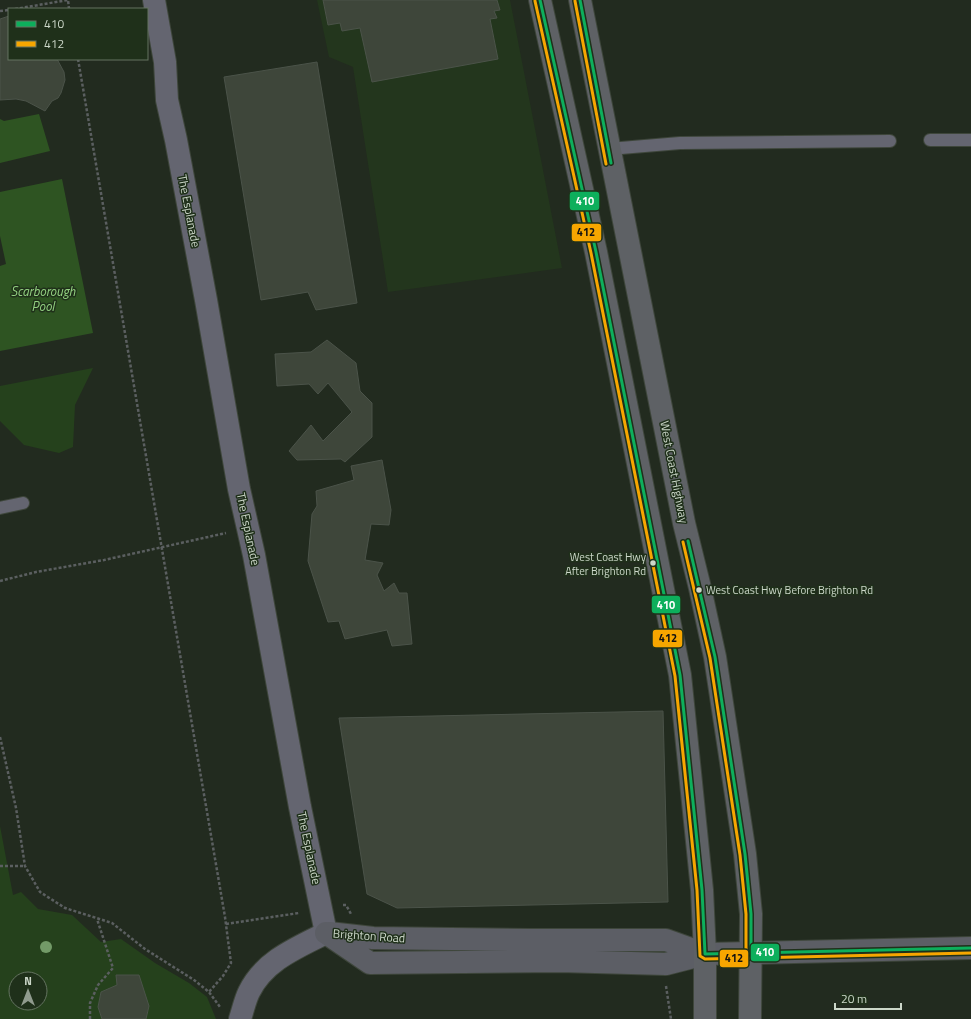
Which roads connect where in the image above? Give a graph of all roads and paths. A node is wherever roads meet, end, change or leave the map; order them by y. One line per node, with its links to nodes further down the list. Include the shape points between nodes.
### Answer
1 (154, 0): 13 (street, The Esplanade, via 165,62 167,100)
2 (540, 0): 23 (highway, via 596,252 680,675 702,890)
3 (580, 0): 10 (highway, West Coast Highway)
4 (21, 8): 5 (path, via 68,0)
5 (69, 8)
6 (78, 60): 14 (path)
7 (930, 140): 8 (lane)
8 (971, 140)
9 (890, 141): 10 (lane, via 680,143)
10 (609, 149): 22 (highway, West Coast Highway, via 684,523 714,657 745,854)
11 (23, 503): 12 (lane)
12 (0, 508)
13 (248, 528): 14 (path); 20 (street, The Esplanade)
14 (161, 547): 15 (path); 25 (path, via 231,963 224,976)
15 (0, 581)
16 (0, 737): 18 (path, via 16,808)
17 (0, 866): 18 (path)
18 (25, 866): 19 (path, via 40,892 65,908)
19 (97, 918): 25 (path, via 112,923); 27 (path, via 113,968 98,985 90,1003)
20 (326, 933): 23 (street, Brighton Road, via 374,938 666,940); 26 (street, via 276,960 261,973)
21 (971, 948): 22 (street, Brighton Road)
22 (750, 952): 23 (street, Brighton Road); 30 (highway, West Coast Highway)
23 (705, 954): 29 (highway)
24 (666, 985): 28 (path)
25 (209, 992): 26 (path)
26 (231, 1016)
27 (90, 1019)
28 (671, 1019)
29 (705, 1019)
30 (750, 1019)

